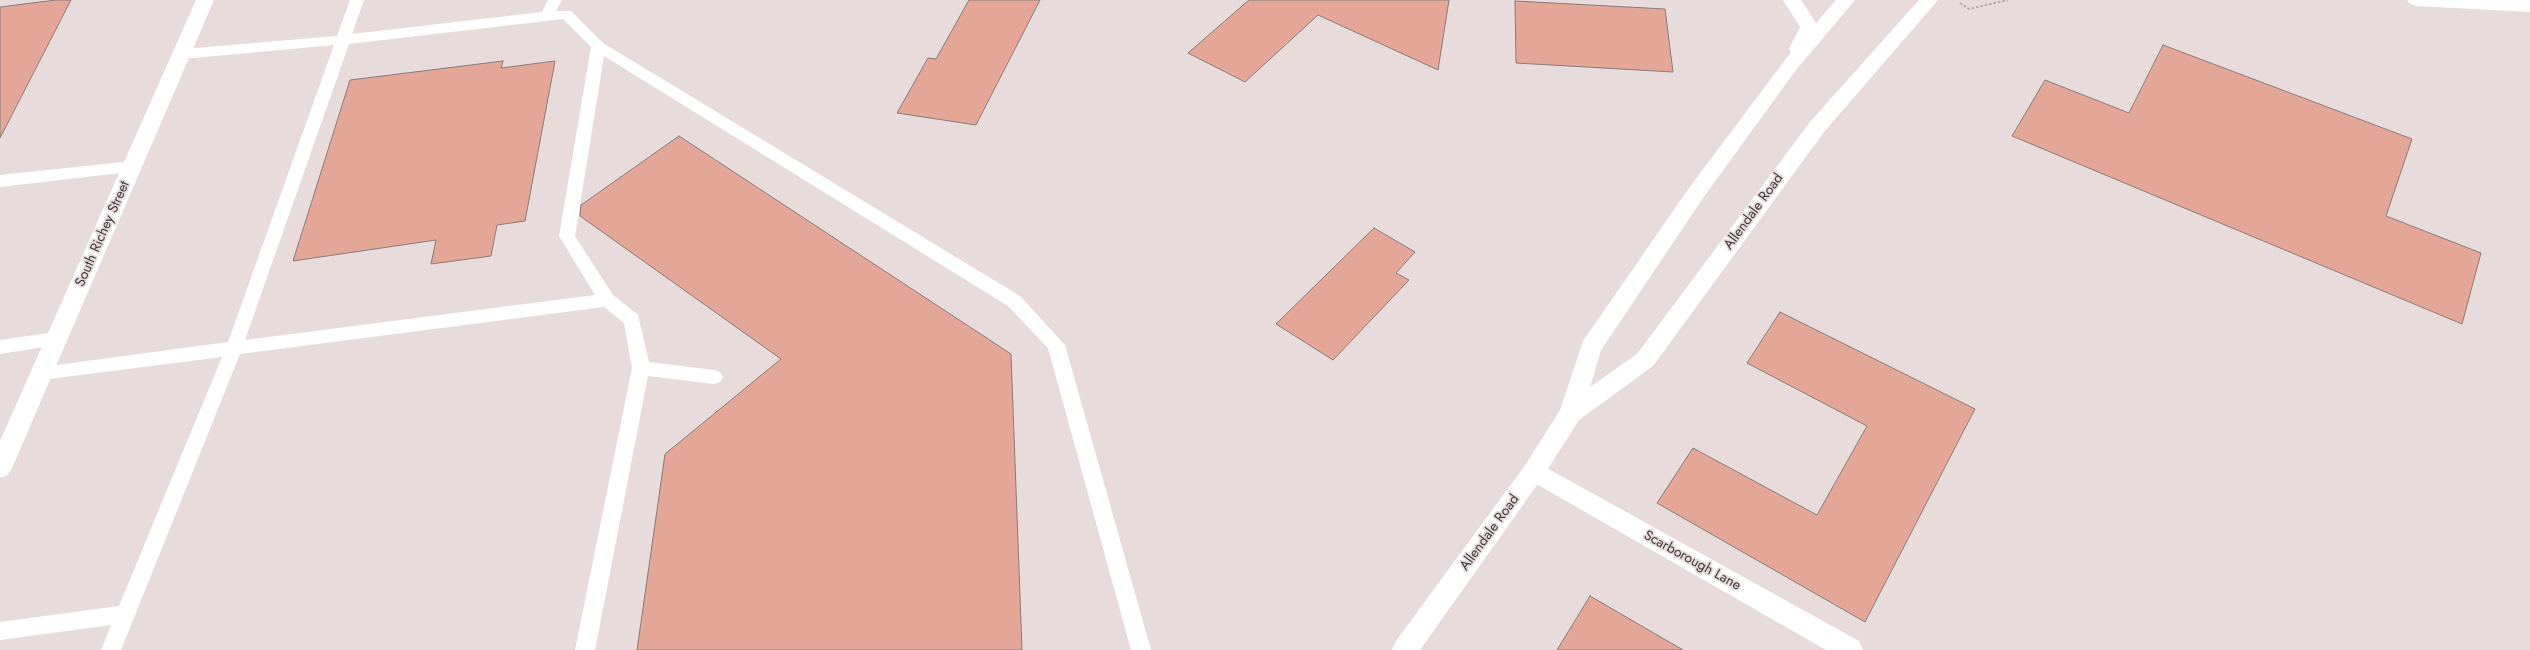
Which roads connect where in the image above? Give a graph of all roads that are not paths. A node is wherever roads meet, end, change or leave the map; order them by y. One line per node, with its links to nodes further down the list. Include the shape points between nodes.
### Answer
1 (205, 0): 12 (main road, South Richey Street)
2 (357, 0): 10 (lane)
3 (555, 0): 9 (lane)
4 (1792, 0): 13 (main road, via 1809,27)
5 (1846, 0): 13 (main road, Allendale Road)
6 (1929, 0): 23 (main road, Allendale Road, via 1817,127 1645,360)
7 (2416, 0): 8 (main road)
8 (2530, 6)
9 (546, 16): 10 (lane); 11 (lane, via 566,14)
10 (342, 40): 12 (lane); 19 (lane)
11 (598, 46): 16 (lane, via 567,236); 30 (lane, via 1014,301 1056,344)
12 (183, 54): 14 (main road, South Richey Street)
13 (1789, 66): 23 (main road, Allendale Road, via 1696,194 1591,347)
14 (133, 166): 15 (lane); 17 (main road, South Richey Street)
15 (0, 181)
16 (607, 300): 19 (lane); 20 (lane, via 632,320)
17 (56, 339): 18 (lane); 21 (main road, South Richey Street)
18 (0, 347)
19 (234, 348): 21 (lane); 26 (lane)
20 (641, 368): 22 (lane); 29 (lane)
21 (41, 373): 24 (main road, South Richey Street)
22 (714, 377)
23 (1571, 413): 25 (main road, Allendale Road)
24 (0, 468)
25 (1534, 471): 31 (main road, Allendale Road); 32 (main road, Scarborough Lane)
26 (125, 614): 27 (lane); 28 (lane)
27 (0, 632)
28 (111, 650)
29 (585, 650)
30 (1141, 650)
31 (1405, 650)
32 (1850, 650)

